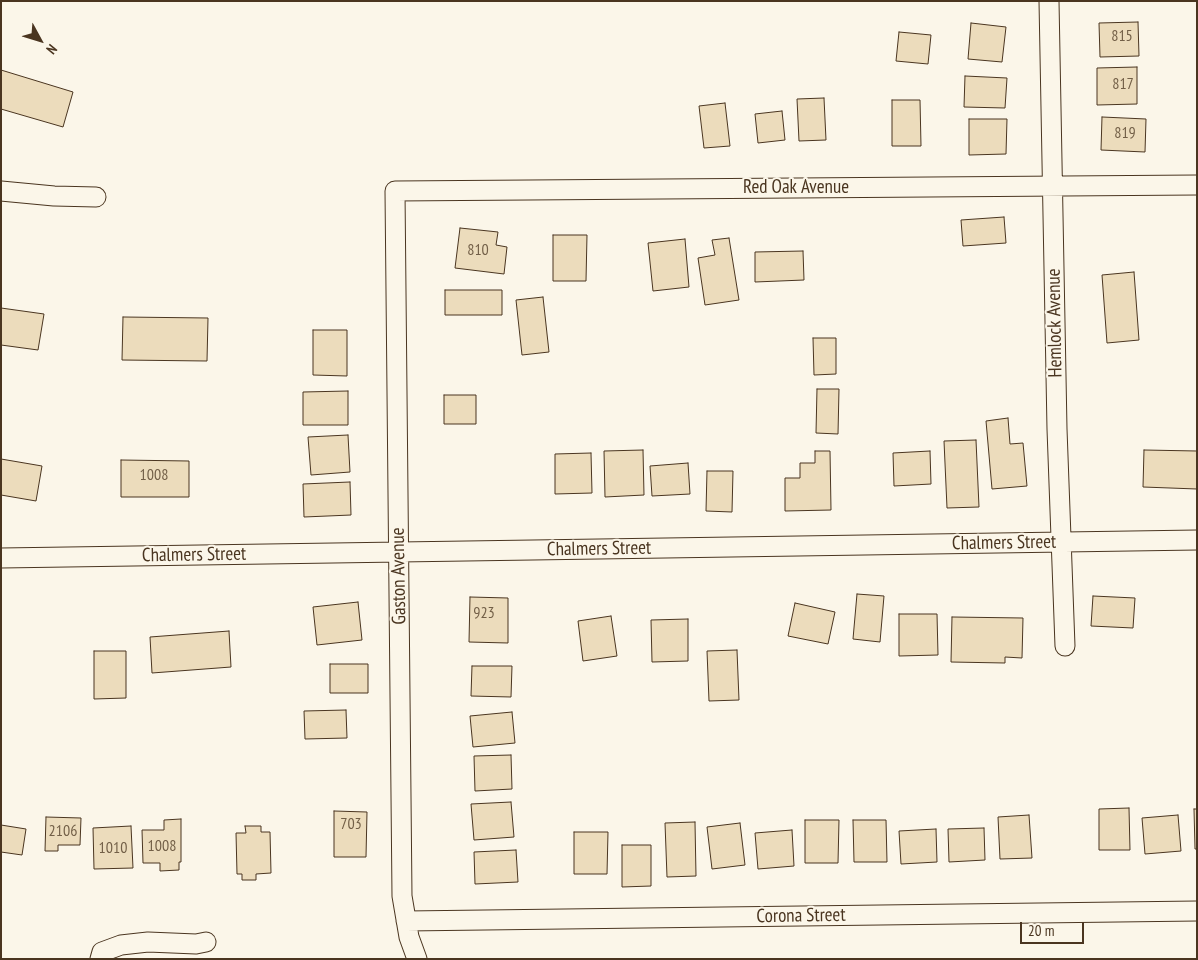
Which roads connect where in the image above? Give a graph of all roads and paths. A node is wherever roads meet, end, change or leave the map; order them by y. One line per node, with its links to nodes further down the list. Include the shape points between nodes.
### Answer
1 (1049, 1): 3 (street, Hemlock Avenue)
2 (1197, 185): 3 (street, Red Oak Avenue)
3 (1053, 186): 5 (street, Red Oak Avenue); 8 (street, Hemlock Avenue)
4 (1, 191): 6 (street)
5 (396, 191): 9 (street, Gaston Avenue)
6 (96, 197)
7 (1197, 540): 8 (street, Chalmers Street)
8 (1061, 542): 9 (street, Chalmers Street); 11 (street, Hemlock Avenue)
9 (398, 552): 10 (street, Chalmers Street); 13 (street, Gaston Avenue, via 402,896)
10 (1, 558)
11 (1065, 646)
12 (1197, 911): 13 (street, Corona Street)
13 (406, 921): 16 (street, Gaston Avenue)
14 (206, 942): 15 (street, via 121,945 102,952)
15 (100, 959)
16 (417, 959)

